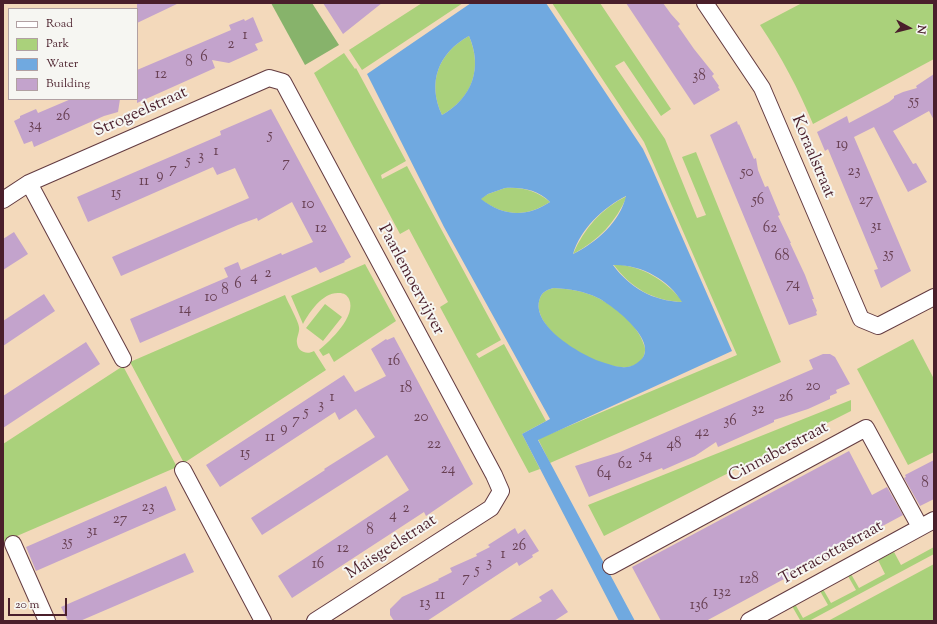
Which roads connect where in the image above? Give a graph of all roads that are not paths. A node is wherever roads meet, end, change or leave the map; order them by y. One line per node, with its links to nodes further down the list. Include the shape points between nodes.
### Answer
1 (705, 3): 5 (street, Koraalstraat, via 762,88 861,319 878,326)
2 (269, 78): 3 (street, Strogeelstraat); 8 (street, Paarlemoervijver, via 283,82 494,475 501,491)
3 (29, 183): 4 (street, Strogeelstraat); 6 (street)
4 (3, 200)
5 (934, 297)
6 (123, 359)
7 (183, 470): 13 (street)
8 (491, 508): 14 (street, Maisgeelstraat)
9 (927, 523): 11 (street, Cinnaberstraat, via 866,428); 15 (street, Terracottastraat)
10 (13, 544): 12 (street)
11 (611, 566)
12 (47, 621)
13 (264, 621)
14 (315, 621)
15 (749, 621)

